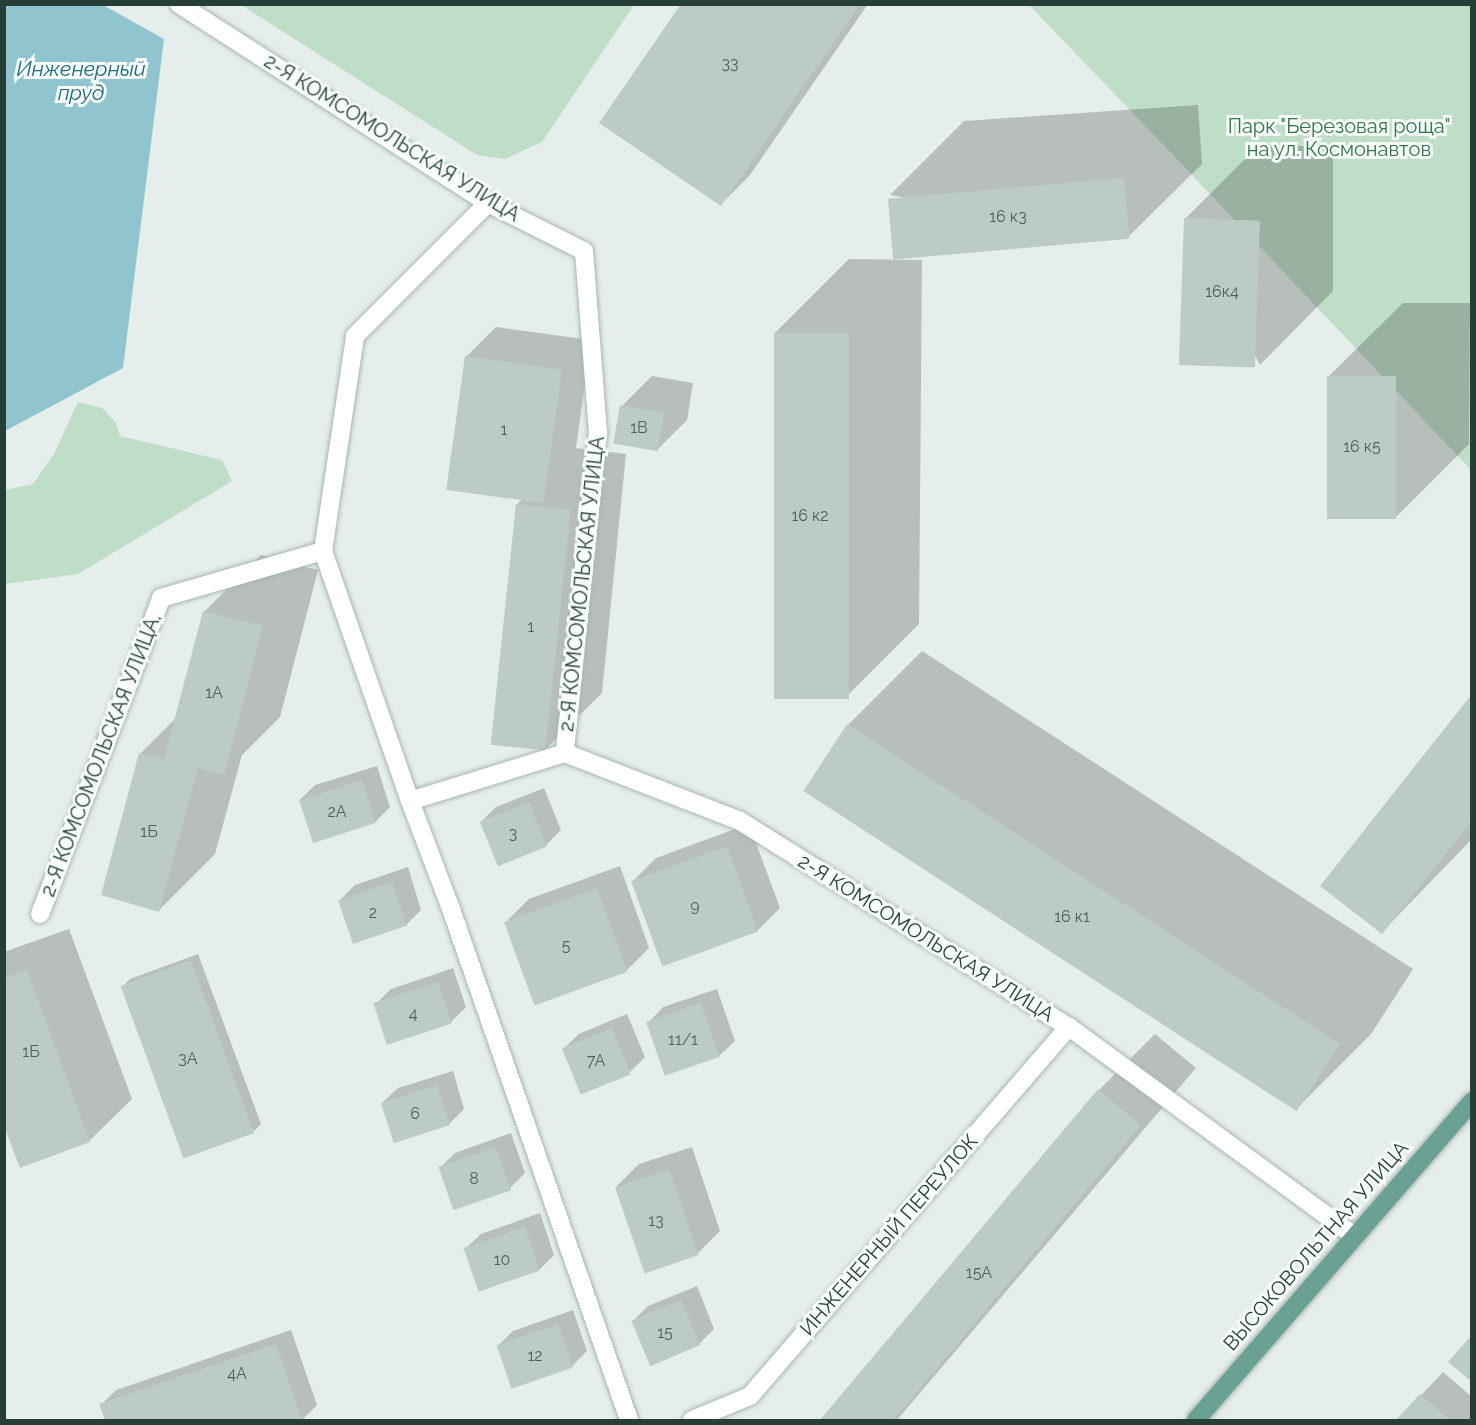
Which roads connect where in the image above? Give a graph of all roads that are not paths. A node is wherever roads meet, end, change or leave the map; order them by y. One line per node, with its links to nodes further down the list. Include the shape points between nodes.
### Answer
1 (179, 4): 2 (street, 2-Я КОМСОМОЛЬСКАЯ УЛИЦА)
2 (488, 203): 3 (street, via 355,336); 4 (street, 2-Я КОМСОМОЛЬСКАЯ УЛИЦА, via 584,250 598,431)
3 (323, 550): 5 (street); 6 (street, 2-Я КОМСОМОЛЬСКАЯ УЛИЦА,, via 161,598)
4 (566, 753): 5 (street); 7 (street, 2-Я КОМСОМОЛЬСКАЯ УЛИЦА, via 740,821)
5 (410, 801): 10 (street, via 452,909)
6 (40, 914)
7 (1069, 1028): 9 (street, 2-Я КОМСОМОЛЬСКАЯ УЛИЦА); 11 (street, ИНЖЕНЕРНЫЙ ПЕРЕУЛОК, via 750,1396)
8 (1472, 1101): 9 (main road, ВЫСОКОВОЛЬТНАЯ УЛИЦА)
9 (1353, 1235): 12 (main road, ВЫСОКОВОЛЬТНАЯ УЛИЦА)
10 (629, 1420)
11 (692, 1420)
12 (1196, 1420)

